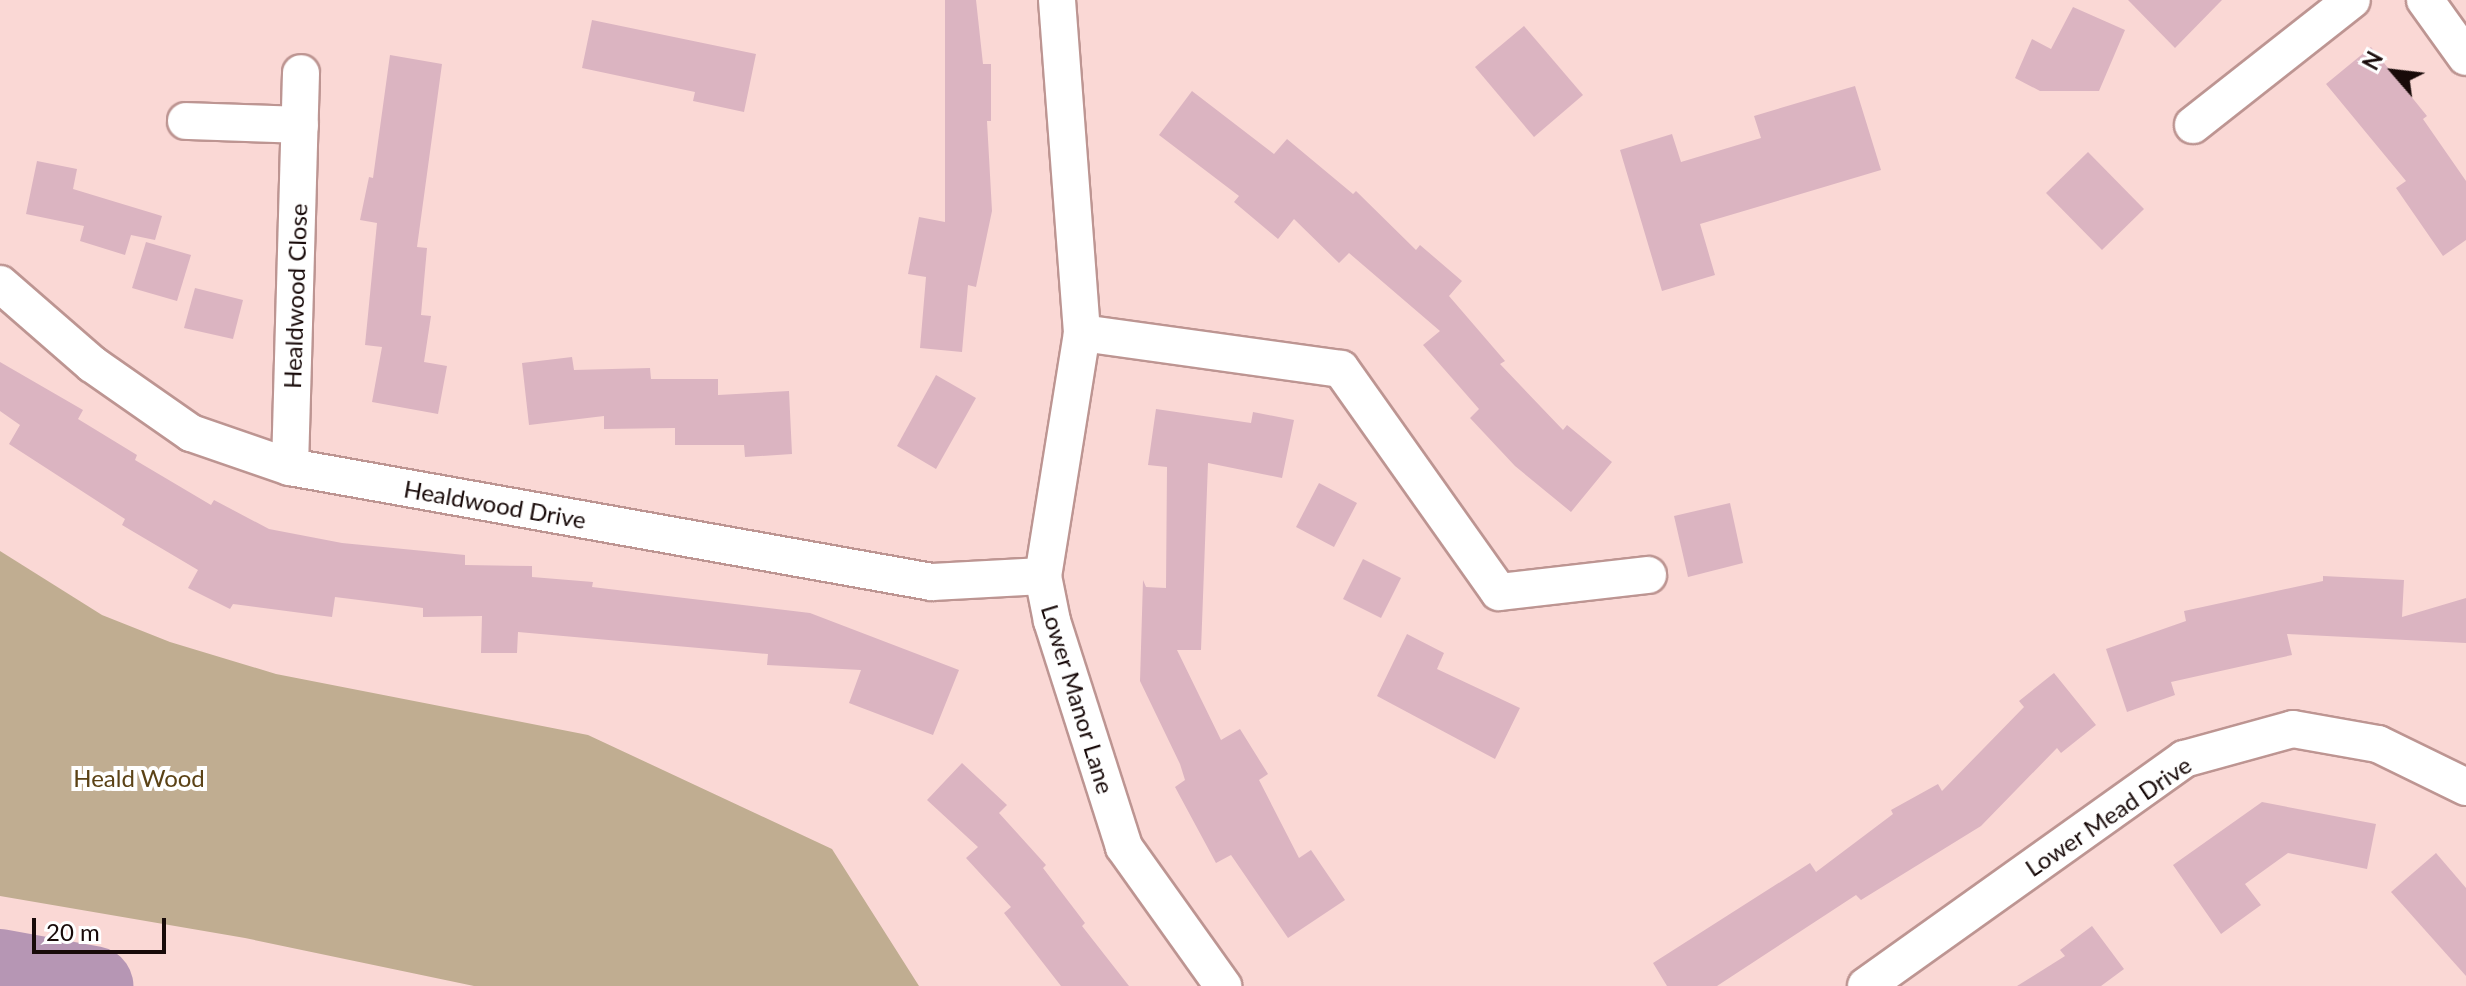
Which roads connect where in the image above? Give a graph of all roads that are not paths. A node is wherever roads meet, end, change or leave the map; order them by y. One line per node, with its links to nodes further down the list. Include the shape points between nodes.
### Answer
1 (1057, 0): 10 (street, Lower Manor Lane)
2 (2352, 0): 8 (street)
3 (2425, 0): 4 (street)
4 (2466, 57)
5 (301, 73): 7 (street, Healdwood Close)
6 (186, 121): 7 (street)
7 (300, 125): 11 (street, Healdwood Close)
8 (2193, 125)
9 (0, 284): 11 (street, Healdwood Drive, via 92,364 191,433)
10 (1082, 333): 12 (street, via 1341,369 1499,592); 13 (street, Lower Manor Lane)
11 (290, 467): 13 (street, Healdwood Drive, via 932,582)
12 (1648, 575)
13 (1043, 576): 15 (street, Lower Manor Lane, via 1052,621 1124,847)
14 (2466, 787): 16 (street, Lower Mead Drive, via 2378,744 2293,729 2184,759)
15 (1223, 986)
16 (1866, 986)

